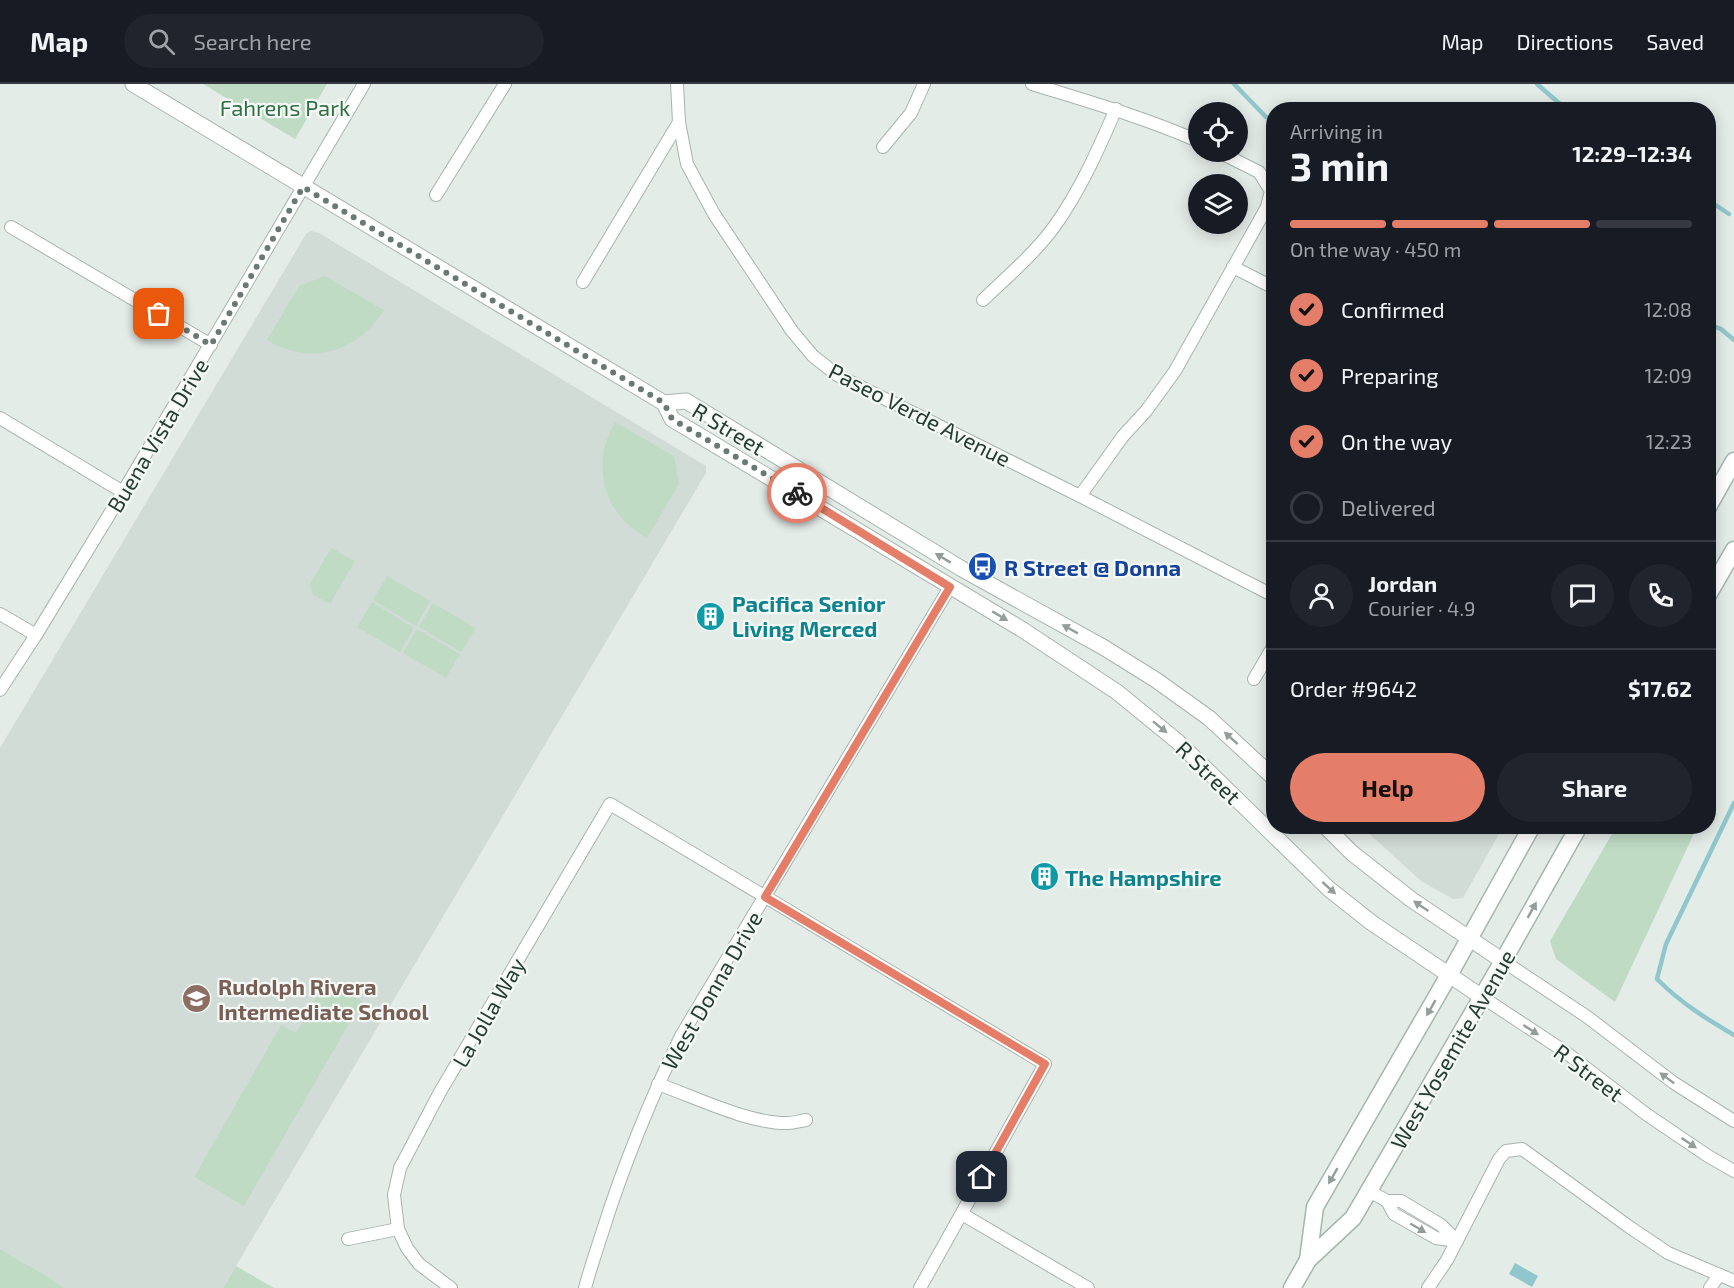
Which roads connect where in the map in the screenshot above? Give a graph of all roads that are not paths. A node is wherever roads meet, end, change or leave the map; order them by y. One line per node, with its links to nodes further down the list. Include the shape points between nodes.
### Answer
1 (133, 84): 13 (street, R Street)
2 (364, 84): 13 (street, Buena Vista Drive)
3 (505, 84): 14 (street)
4 (677, 84): 8 (street, Paseo Verde Avenue)
5 (924, 84): 10 (street, via 911,113)
6 (1036, 85): 7 (street)
7 (1116, 109): 9 (street); 20 (street, via 1083,181 1054,226)
8 (679, 122): 18 (street); 27 (street, Paseo Verde Avenue, via 687,164 714,214 813,356 837,375)
9 (1188, 137)
10 (883, 147)
11 (1239, 162): 12 (street, via 1259,172)
12 (1266, 183)
13 (303, 187): 21 (street, Buena Vista Drive); 22 (street, R Street)
14 (436, 195)
15 (1266, 210): 17 (street)
16 (11, 227): 21 (street)
17 (1233, 267): 19 (street); 27 (street, via 1175,371)
18 (583, 282)
19 (1266, 284)
20 (983, 300)
21 (211, 345): 25 (street, Buena Vista Drive)
22 (664, 403): 30 (street, R Street, via 672,419); 37 (street, R Street, one-way to 22, via 1209,718 1130,663 962,569 686,401)
23 (0, 418): 25 (street)
24 (1734, 461): 26 (main road)
25 (123, 492): 33 (street, Buena Vista Drive)
26 (1716, 493)
27 (1080, 496): 31 (street, Paseo Verde Avenue)
28 (1734, 550): 29 (main road)
29 (1716, 581)
30 (950, 587): 38 (street, R Street, one-way to 38, via 1117,692 1177,741); 43 (street, West Donna Drive)
31 (1266, 592)
32 (0, 614): 33 (street)
33 (36, 635): 36 (street, Buena Vista Drive)
34 (1266, 659): 35 (street)
35 (1254, 679)
36 (0, 690)
37 (1266, 771)
38 (1266, 828)
39 (1273, 834): 46 (street, R Street, one-way to 46, via 1329,889)
40 (1333, 834): 44 (street, R Street, one-way to 40, via 1412,900)
41 (1528, 834): 44 (main road, West Yosemite Avenue)
42 (1574, 834): 45 (main road, West Yosemite Avenue, one-way to 42)
43 (765, 897): 48 (street, West Donna Drive, via 681,1036); 53 (street, via 1045,1064); 54 (street, La Jolla Way, via 610,804 440,1092 400,1168 394,1195)
44 (1470, 938): 45 (street, R Street); 46 (main road, West Yosemite Avenue)
45 (1503, 961): 47 (main road, West Yosemite Avenue); 50 (street, R Street, one-way to 45)
46 (1449, 975): 47 (street, R Street); 57 (main road, West Yosemite Avenue, one-way to 57, via 1315,1207)
47 (1482, 997): 51 (street, R Street, one-way to 51, via 1564,1051 1646,1114); 52 (main road, West Yosemite Avenue)
48 (658, 1084): 49 (street, via 767,1122); 60 (street, West Donna Drive, via 618,1184)
49 (806, 1120)
50 (1734, 1121)
51 (1734, 1171)
52 (1370, 1191): 56 (street, via 1387,1201 1394,1214 1436,1238); 57 (main road, West Yosemite Avenue, via 1353,1218)
53 (962, 1214): 63 (street); 64 (street)
54 (398, 1229): 55 (street); 61 (street, via 419,1264)
55 (348, 1239)
56 (1457, 1241): 58 (street, via 1499,1159 1506,1151 1522,1149 1668,1253); 66 (street)
57 (1308, 1260): 65 (main road, West Yosemite Avenue)
58 (1719, 1275): 59 (street); 67 (street)
59 (1734, 1281)
60 (586, 1286): 62 (street)
61 (451, 1288)
62 (600, 1288)
63 (920, 1288)
64 (1088, 1288)
65 (1292, 1288)
66 (1428, 1288)
67 (1710, 1288)

